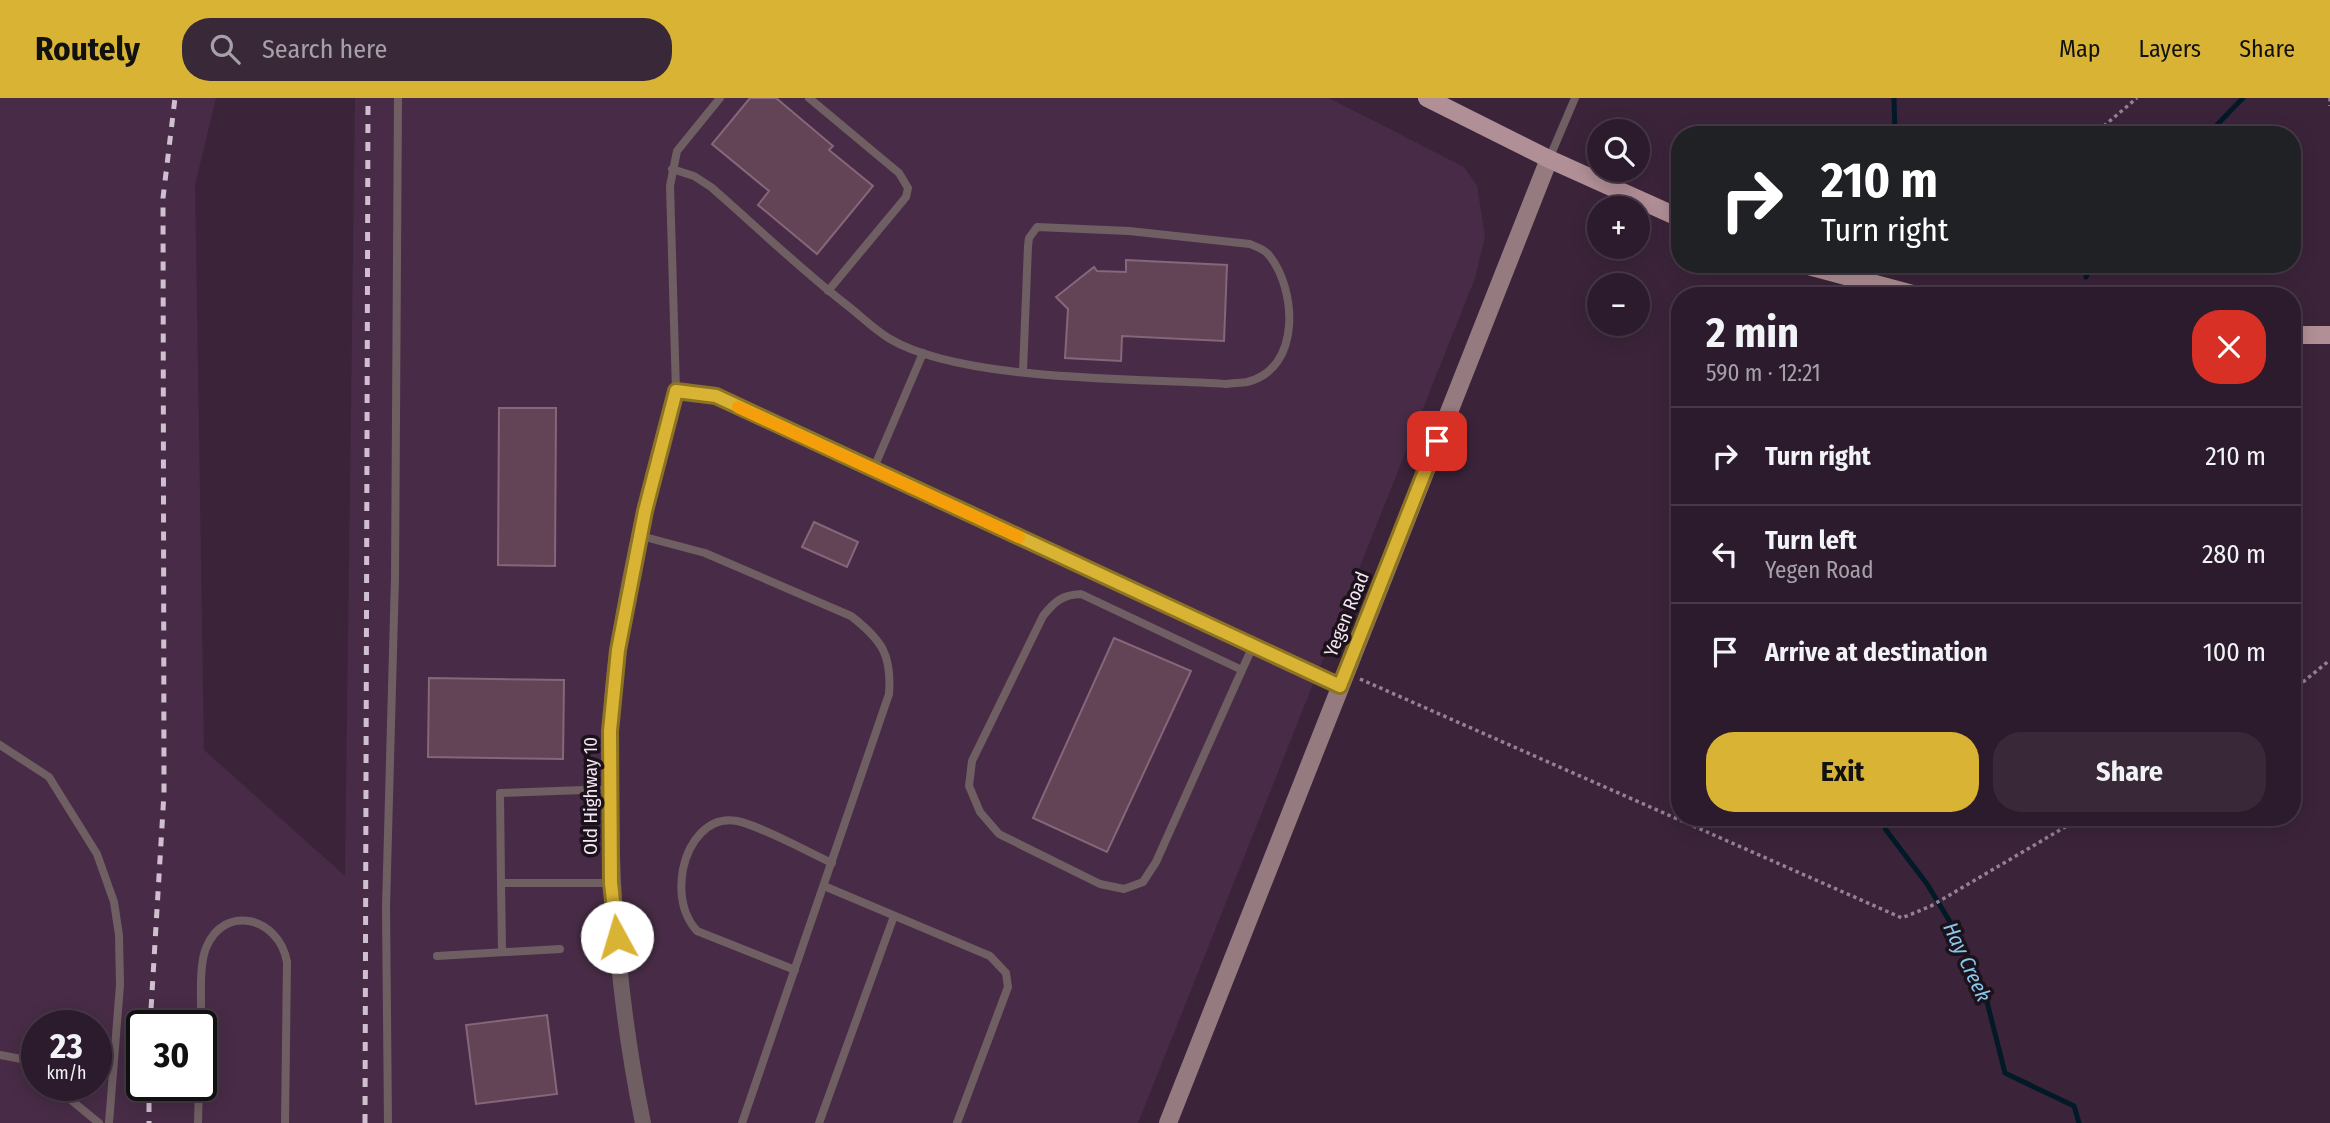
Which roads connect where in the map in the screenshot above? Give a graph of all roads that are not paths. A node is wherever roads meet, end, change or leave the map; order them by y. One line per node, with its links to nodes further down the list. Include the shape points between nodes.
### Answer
1 (398, 98): 42 (lane, via 396,578 386,907)
2 (720, 98): 7 (lane, via 677,151)
3 (809, 98): 11 (lane, via 899,173 908,188 906,197)
4 (1427, 98): 6 (main road)
5 (1575, 98): 6 (lane)
6 (1549, 159): 8 (main road); 21 (street, Yegen Road)
7 (672, 169): 11 (lane, via 712,187); 16 (lane)
8 (1671, 214)
9 (1834, 273): 10 (main road)
10 (1887, 287)
11 (828, 291): 14 (lane, via 888,338)
12 (2301, 335): 13 (main road)
13 (2330, 335)
14 (923, 353): 15 (lane); 17 (lane)
15 (1023, 371): 15 (lane, via 1249,382 1282,354 1289,335 1288,296 1267,252 1250,244 1037,227 1028,246)
16 (676, 391): 17 (lane, via 716,396); 18 (street, Old Highway 10)
17 (873, 470): 19 (lane)
18 (641, 536): 23 (street, Old Highway 10, via 618,650 610,731); 24 (lane, via 705,554 851,616 870,630 886,652 890,694)
19 (1253, 646): 20 (lane); 21 (lane)
20 (1242, 670): 20 (lane, via 1143,882 1124,889 1100,884 999,834 980,812 969,786 972,761 1043,616 1066,595 1081,594)
21 (1343, 679): 47 (street, Yegen Road)
22 (0, 745): 39 (lane, via 49,777 97,854 114,902 120,935 120,985)
23 (611, 789): 25 (lane, via 500,793); 26 (street, Old Highway 10)
24 (832, 863): 27 (lane); 32 (lane, via 737,821 716,822 698,835 685,857 682,901 697,930)
25 (502, 883): 26 (lane); 30 (lane)
26 (611, 883): 43 (street, Old Highway 10, via 632,1072)
27 (824, 887): 28 (lane); 32 (lane)
28 (894, 916): 45 (lane); 46 (lane, via 990,956 1006,973 1008,987)
29 (560, 949): 30 (lane)
30 (502, 951): 31 (lane)
31 (438, 956)
32 (795, 970): 44 (lane)
33 (202, 1010): 41 (lane, via 204,952 210,939 219,929 244,920 269,928 285,949 287,962)
34 (0, 1055): 35 (lane)
35 (21, 1059)
36 (72, 1101): 38 (lane)
37 (199, 1101): 40 (lane)
38 (99, 1123)
39 (109, 1123)
40 (198, 1123)
41 (285, 1123)
42 (388, 1123)
43 (643, 1123)
44 (743, 1123)
45 (819, 1123)
46 (957, 1123)
47 (1168, 1123)

